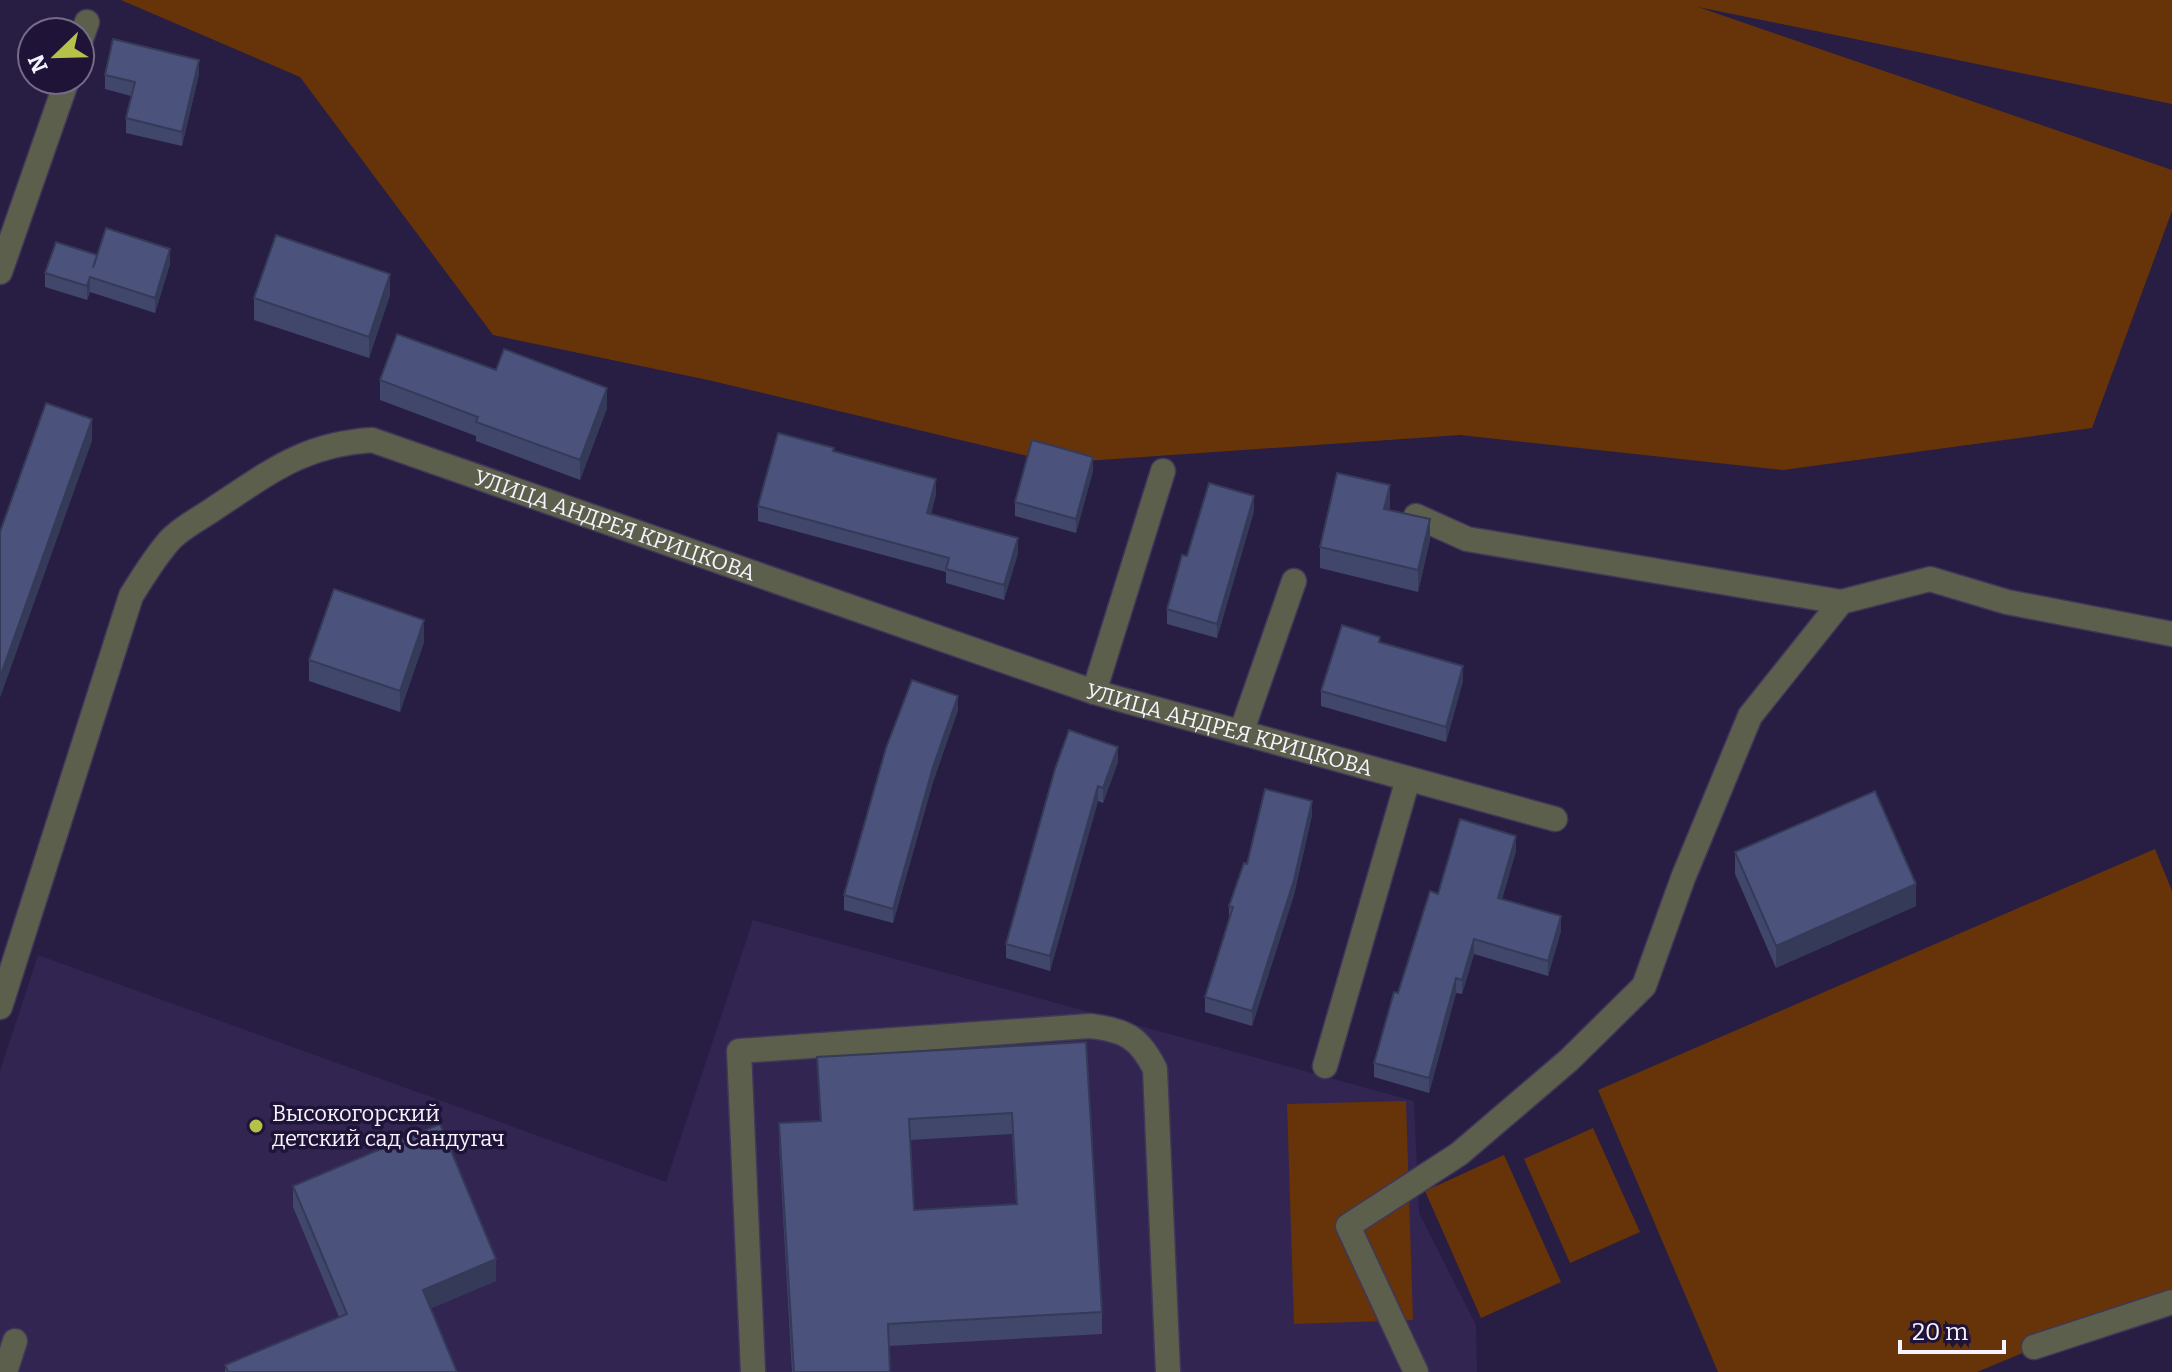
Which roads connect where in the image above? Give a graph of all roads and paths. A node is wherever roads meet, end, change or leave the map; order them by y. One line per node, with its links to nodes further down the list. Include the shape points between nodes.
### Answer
1 (61, 96): 2 (street)
2 (0, 272)
3 (1163, 471): 8 (street)
4 (1416, 516): 6 (street, via 1467,539)
5 (1294, 581): 9 (street)
6 (1841, 602): 7 (street, via 1930,579 2007,602); 20 (street, via 1750,716 1644,986 1569,1060 1459,1154 1348,1226)
7 (2172, 634)
8 (1094, 692): 9 (street, УЛИЦА АНДРЕЯ КРИЦКОВА); 12 (street, УЛИЦА АНДРЕЯ КРИЦКОВА, via 372,440 317,448 283,463 172,537 131,596)
9 (1241, 733): 10 (street, УЛИЦА АНДРЕЯ КРИЦКОВА)
10 (1408, 779): 11 (street, УЛИЦА АНДРЕЯ КРИЦКОВА); 13 (street)
11 (1555, 819)
12 (0, 1007)
13 (1325, 1066)
14 (2172, 1302): 16 (street)
15 (15, 1341): 17 (street)
16 (2034, 1347)
17 (5, 1372)
18 (753, 1372): 19 (street, via 739,1051 1090,1026 1133,1038 1155,1069)
19 (1168, 1372)
20 (1416, 1372)

